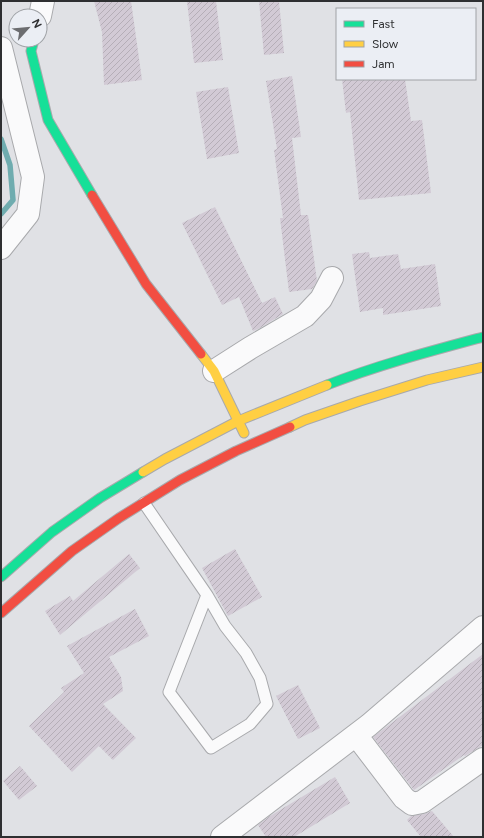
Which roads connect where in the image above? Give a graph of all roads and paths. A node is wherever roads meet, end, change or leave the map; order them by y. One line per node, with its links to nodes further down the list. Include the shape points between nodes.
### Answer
1 (27, 48): 3 (street)
2 (32, 48): 8 (main road, via 48,120 146,284)
3 (2, 57): 4 (street, via 32,176 28,214)
4 (1, 248)
5 (332, 278): 8 (street, via 322,299 305,316)
6 (483, 337): 9 (main road, via 350,376)
7 (483, 368): 10 (main road, via 427,380 360,401 305,420)
8 (214, 371): 9 (main road)
9 (238, 421): 10 (main road); 12 (main road, via 165,459 100,498 52,532)
10 (251, 444): 11 (main road, via 180,480)
11 (144, 503): 13 (lane); 14 (main road, via 72,551)
12 (1, 577)
13 (207, 595): 13 (lane, via 169,692 211,748 250,724 267,704 260,678)
14 (1, 613)
15 (483, 627): 16 (street)
16 (356, 735): 17 (street, via 404,798 412,804 422,802); 18 (street)
17 (483, 759)
18 (236, 833)

